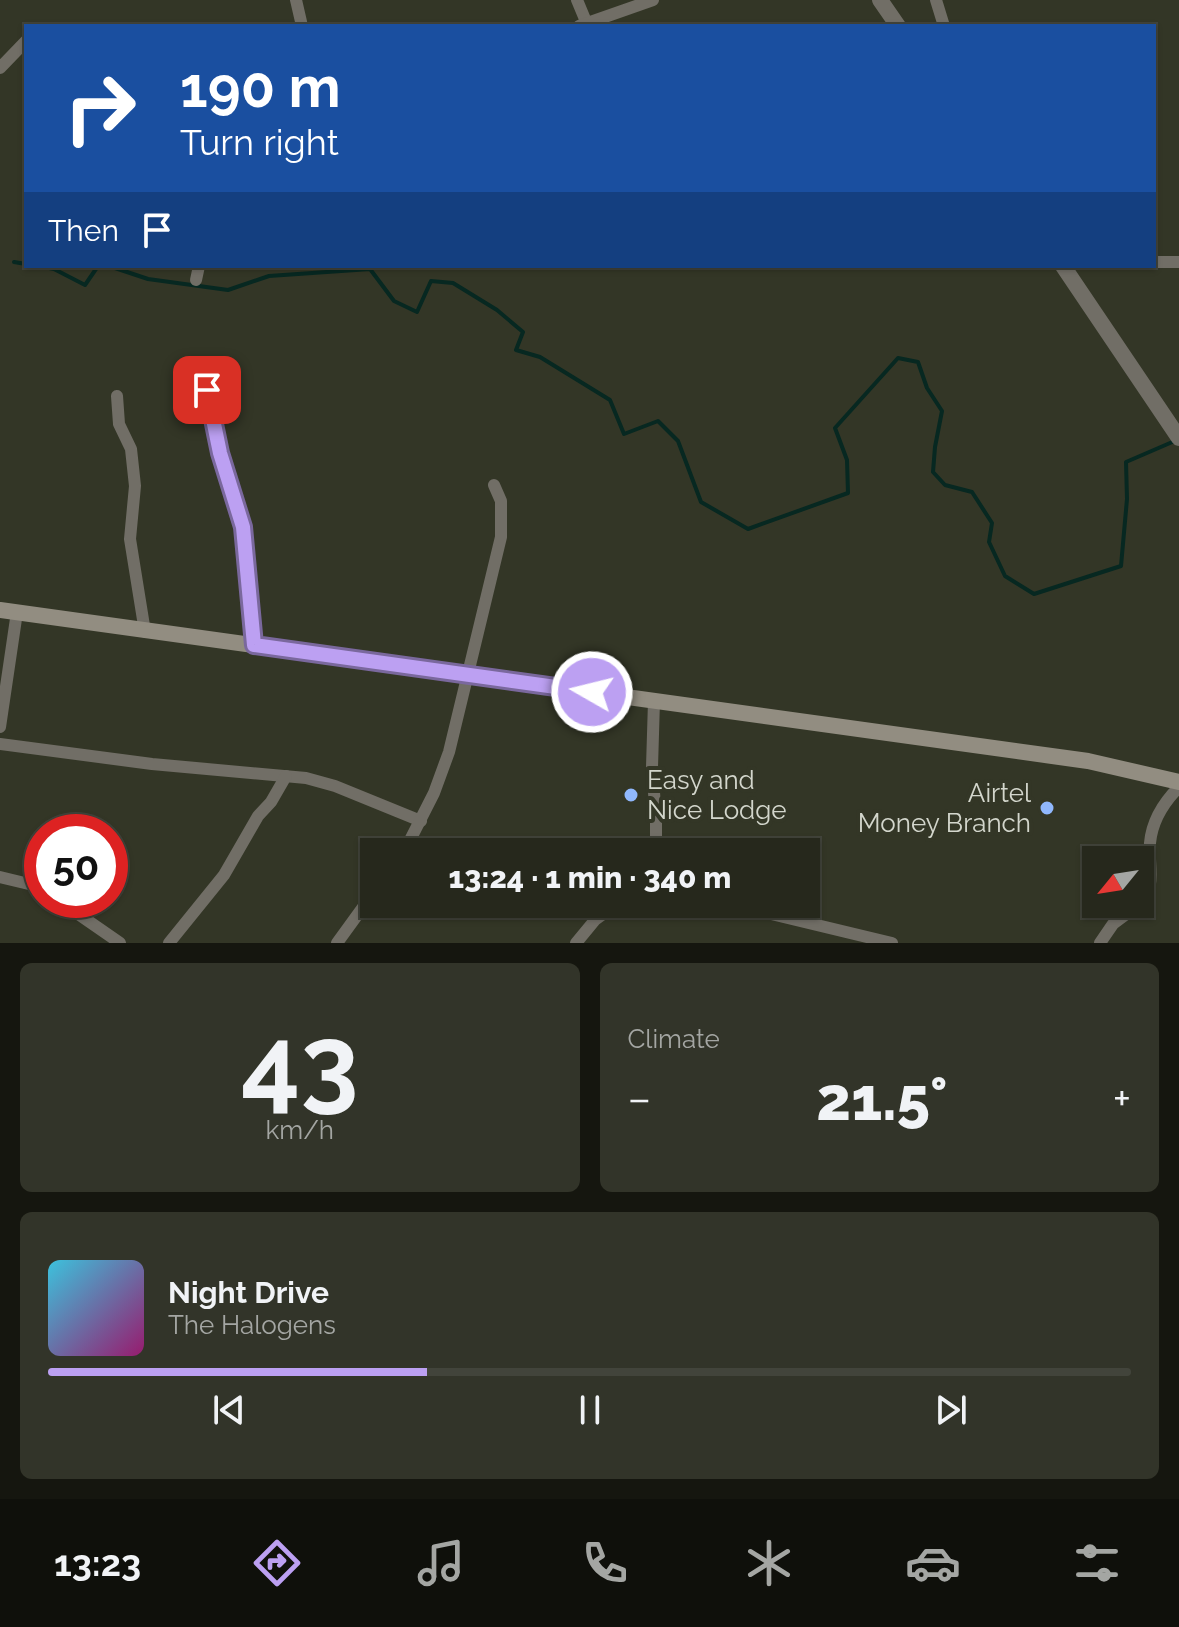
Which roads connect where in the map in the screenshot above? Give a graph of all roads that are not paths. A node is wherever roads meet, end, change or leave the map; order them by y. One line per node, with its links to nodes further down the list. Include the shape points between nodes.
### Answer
1 (296, 0): 6 (street)
2 (577, 0): 7 (street)
3 (653, 0): 7 (street)
4 (880, 0): 8 (street)
5 (936, 0): 9 (street)
6 (302, 24)
7 (588, 24)
8 (897, 24)
9 (943, 24)
10 (24, 43): 11 (street)
11 (0, 68)
12 (1156, 262): 13 (street)
13 (1179, 262)
14 (199, 268): 16 (street)
15 (1064, 268): 19 (street)
16 (196, 280)
17 (207, 390): 23 (street, via 243,527)
18 (117, 396): 22 (street, via 119,424 131,449 135,486 130,539)
19 (1178, 436)
20 (494, 485): 24 (street, via 501,501 501,537)
21 (9, 611): 22 (main road); 26 (street)
22 (145, 632): 23 (main road)
23 (254, 645): 24 (main road)
24 (467, 675): 25 (main road); 30 (street, via 449,752)
25 (654, 701): 29 (main road, via 1088,761); 32 (street)
26 (0, 727)
27 (0, 744): 28 (street)
28 (286, 776): 30 (street, via 335,786); 42 (street, via 224,875)
29 (1179, 784): 33 (street, via 1155,822)
30 (421, 821): 31 (street)
31 (412, 838)
32 (656, 838)
33 (1150, 846)
34 (0, 877): 35 (street)
35 (24, 883)
36 (360, 911): 43 (street)
37 (84, 918): 41 (street)
38 (598, 918): 44 (street)
39 (788, 918): 45 (street)
40 (1121, 918): 46 (street)
41 (120, 943)
42 (169, 943)
43 (337, 943)
44 (576, 943)
45 (892, 943)
46 (1100, 943)

